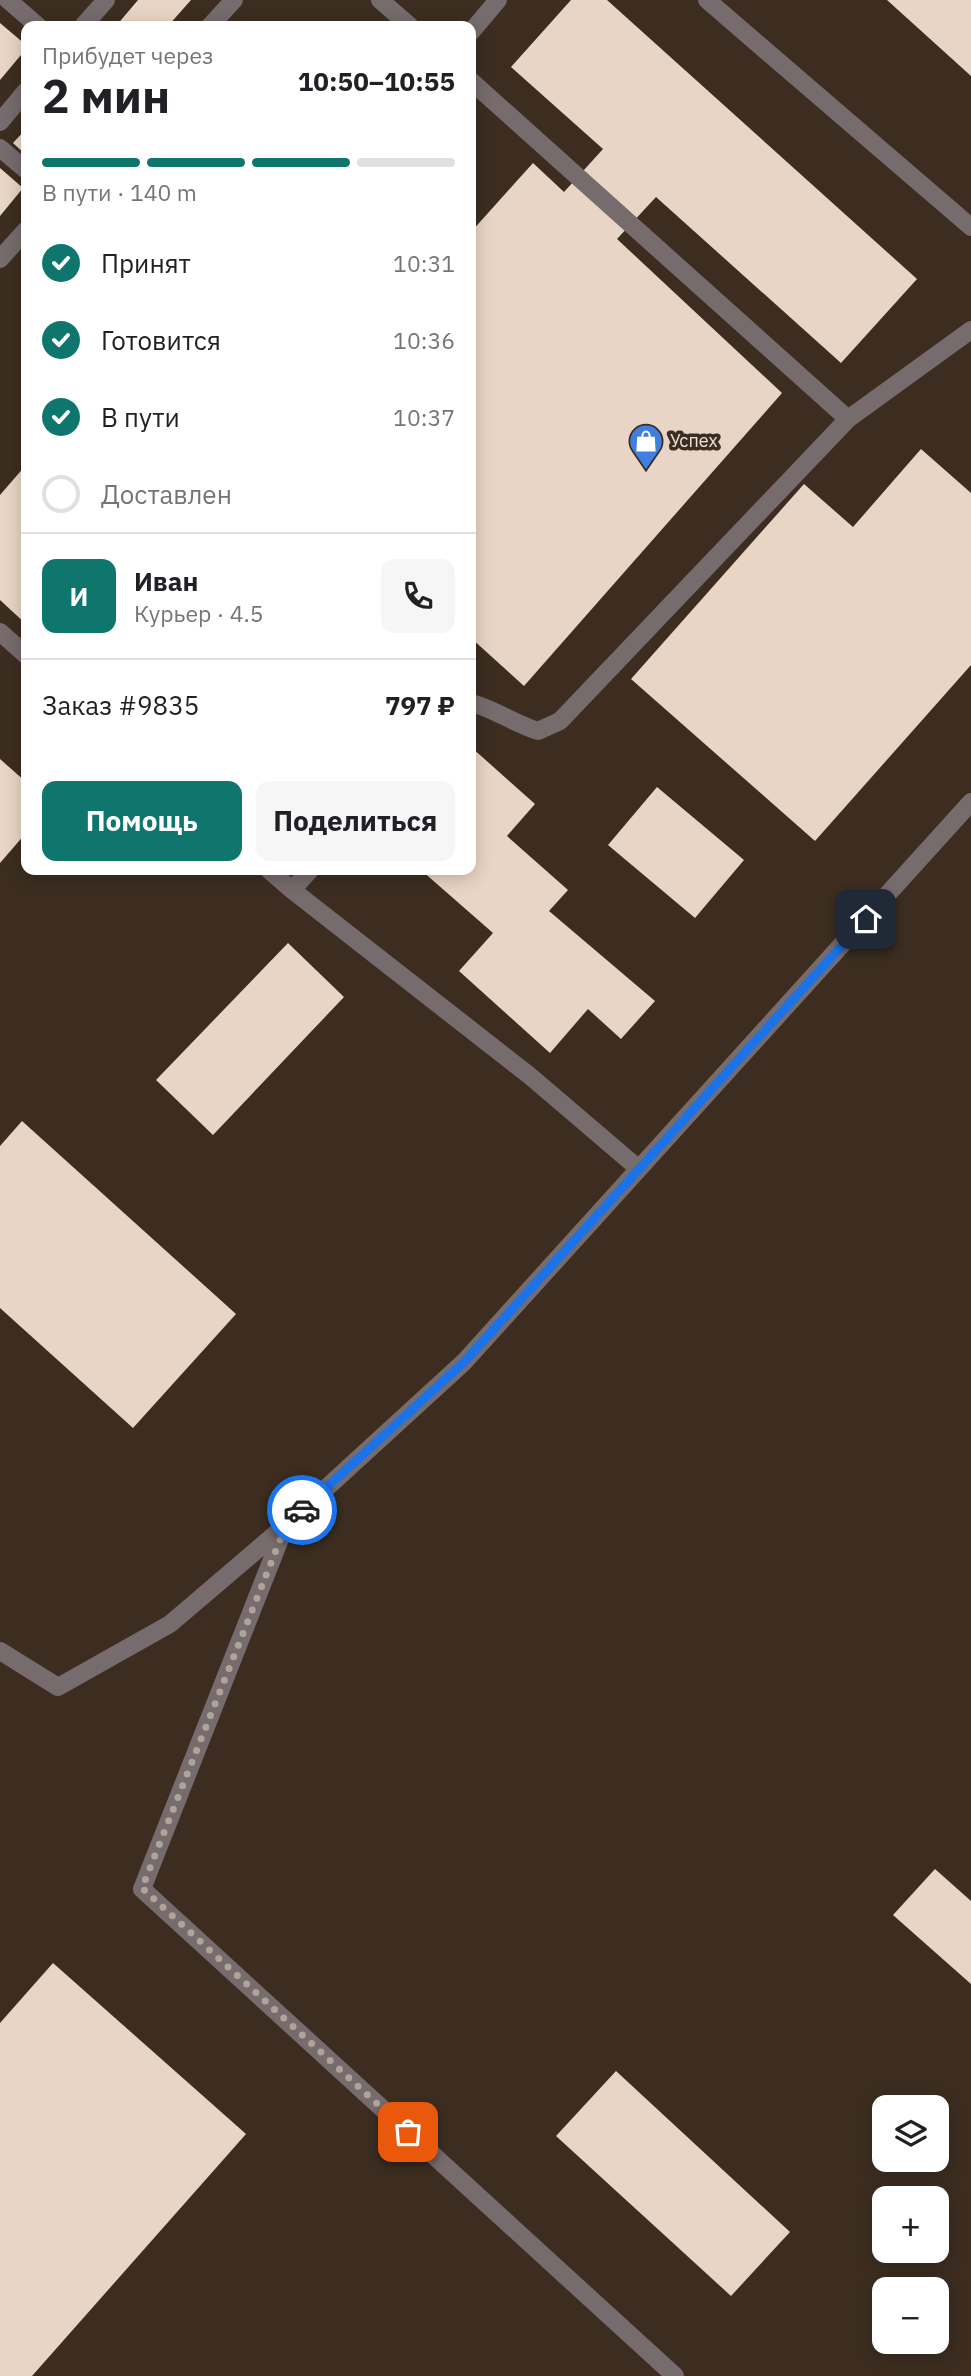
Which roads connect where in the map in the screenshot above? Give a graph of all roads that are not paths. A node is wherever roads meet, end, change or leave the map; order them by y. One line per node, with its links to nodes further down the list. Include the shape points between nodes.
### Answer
1 (8, 0): 7 (lane)
2 (106, 0): 8 (lane)
3 (234, 0): 9 (lane)
4 (380, 0): 10 (lane)
5 (498, 0): 11 (lane)
6 (708, 0): 17 (lane)
7 (32, 21)
8 (87, 21)
9 (215, 21)
10 (404, 21)
11 (476, 26)
12 (476, 85): 21 (lane)
13 (21, 98): 14 (lane)
14 (0, 122)
15 (0, 148): 16 (lane)
16 (21, 166)
17 (971, 227)
18 (21, 236): 19 (lane)
19 (0, 259)
20 (971, 330): 21 (lane)
21 (848, 419): 24 (lane, via 560,720 538,730)
22 (0, 632): 23 (lane)
23 (21, 651)
24 (476, 704)
25 (971, 802): 29 (lane)
26 (275, 875): 28 (lane)
27 (306, 875): 28 (lane)
28 (292, 890): 29 (lane, via 530,1076)
29 (639, 1169): 30 (lane, via 464,1362)
30 (286, 1525): 31 (lane, via 170,1624 58,1687); 32 (lane, via 142,1888)
31 (0, 1651)
32 (675, 2376)

